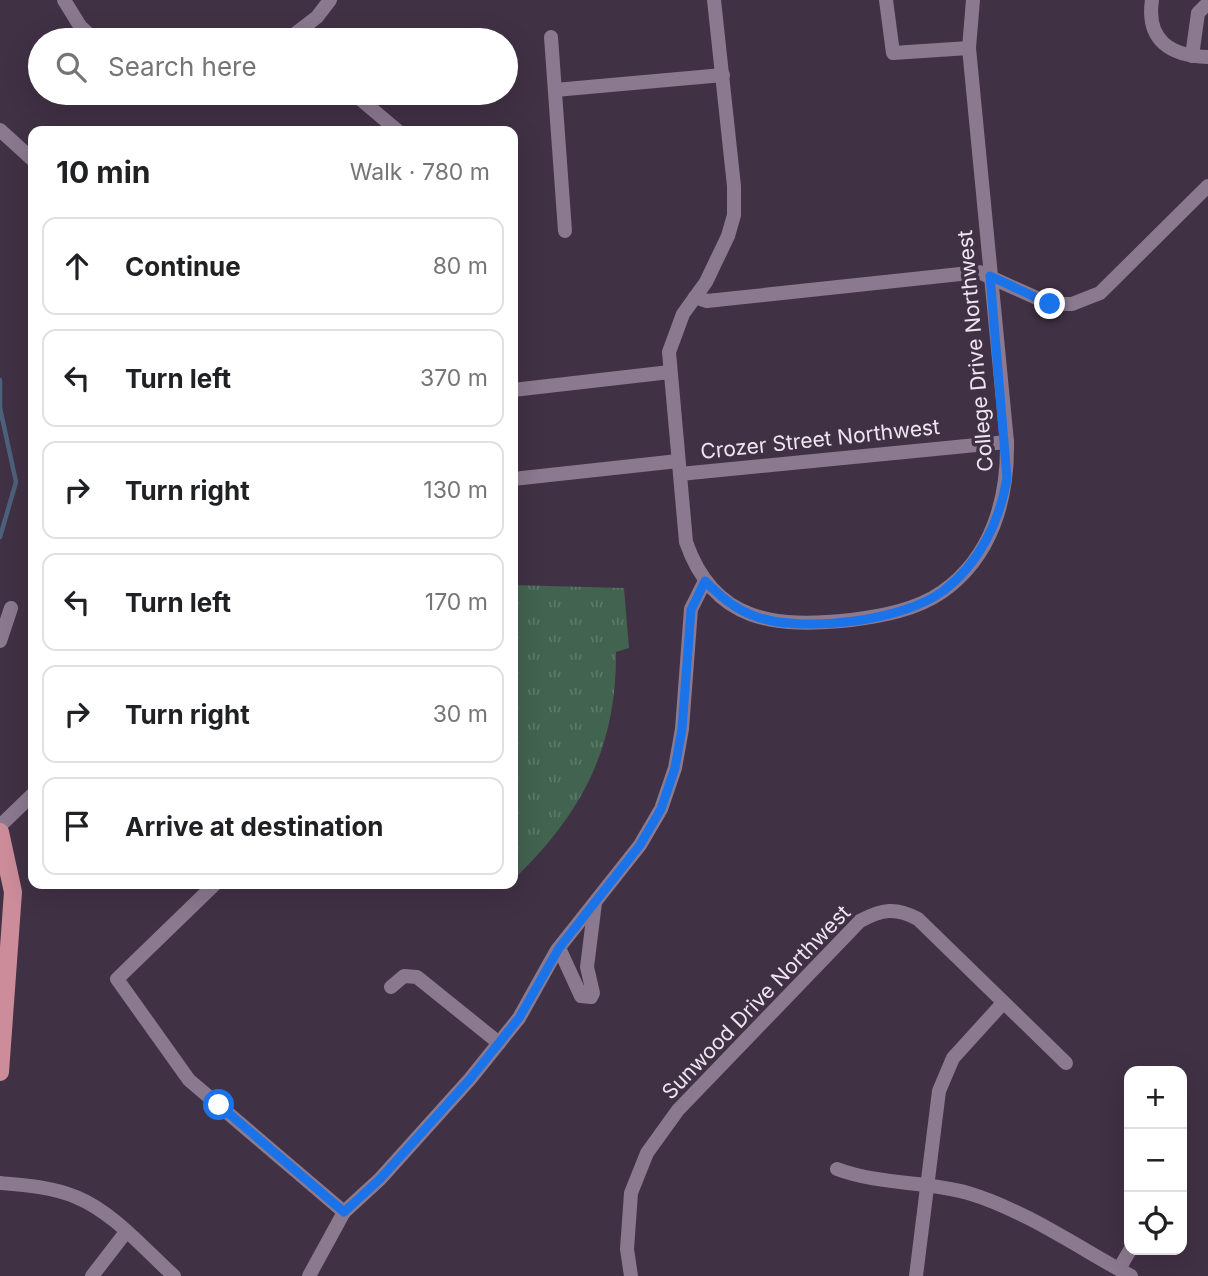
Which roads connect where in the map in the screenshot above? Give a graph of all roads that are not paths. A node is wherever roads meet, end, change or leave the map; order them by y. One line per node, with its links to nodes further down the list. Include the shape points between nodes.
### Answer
1 (64, 0): 8 (street)
2 (330, 0): 9 (street)
3 (714, 0): 14 (street)
4 (886, 0): 11 (street, via 893,53)
5 (973, 0): 11 (street, College Drive Northwest)
6 (1152, 0): 12 (street, via 1149,18 1158,38 1175,51)
7 (1208, 3): 12 (street, via 1198,13)
8 (82, 28)
9 (304, 28)
10 (551, 37): 15 (street)
11 (969, 48): 22 (street, College Drive Northwest)
12 (1192, 56): 13 (street)
13 (1208, 57)
14 (723, 75): 15 (street); 23 (street, via 734,215 716,262)
15 (555, 90): 21 (street)
16 (367, 105): 17 (street)
17 (392, 126)
18 (0, 130): 19 (street)
19 (28, 155)
20 (1208, 186): 22 (street, via 1100,293 1086,301 1050,304)
21 (565, 231)
22 (990, 276): 23 (street, via 979,272 707,301); 26 (street, College Drive Northwest)
23 (695, 297): 24 (street, via 674,333)
24 (670, 372): 25 (street); 27 (street)
25 (518, 389)
26 (1007, 442): 27 (street, Crozer Street Northwest); 29 (street, College Drive Northwest, via 1003,504 994,526 958,578 929,600 868,618 781,624 745,612)
27 (679, 467): 28 (street, Crozer Street Northwest); 29 (street, via 686,542)
28 (518, 479)
29 (705, 581): 36 (street, via 691,610 682,729 661,809 640,845)
30 (11, 608): 31 (street)
31 (0, 641)
32 (28, 799): 33 (street)
33 (0, 826)
34 (0, 832): 39 (main road, via 13,891)
35 (210, 889): 47 (street, via 117,979 189,1080)
36 (596, 898): 37 (street); 37 (street, via 587,967 591,998 580,996)
37 (559, 948): 41 (street, via 519,1018)
38 (391, 987): 41 (street, via 404,976 417,977)
39 (3, 989): 43 (main road)
40 (1003, 1003): 42 (street, Sunwood Drive Northwest); 46 (street, via 953,1058 939,1091); 54 (street, Sunwood Drive Northwest, via 918,919 900,910 878,911 860,921 678,1110 647,1153 631,1193 627,1249)
41 (499, 1043): 47 (street, via 440,1114)
42 (1066, 1063)
43 (0, 1072)
44 (837, 1169): 46 (street, via 864,1179)
45 (0, 1183): 48 (street, via 77,1198)
46 (926, 1187): 50 (street, via 966,1192 997,1203); 55 (street)
47 (344, 1212): 53 (street)
48 (126, 1233): 51 (street); 52 (street)
49 (1129, 1255): 50 (street)
50 (1125, 1273)
51 (92, 1276)
52 (174, 1276)
53 (309, 1276)
54 (631, 1276)
55 (916, 1276)

